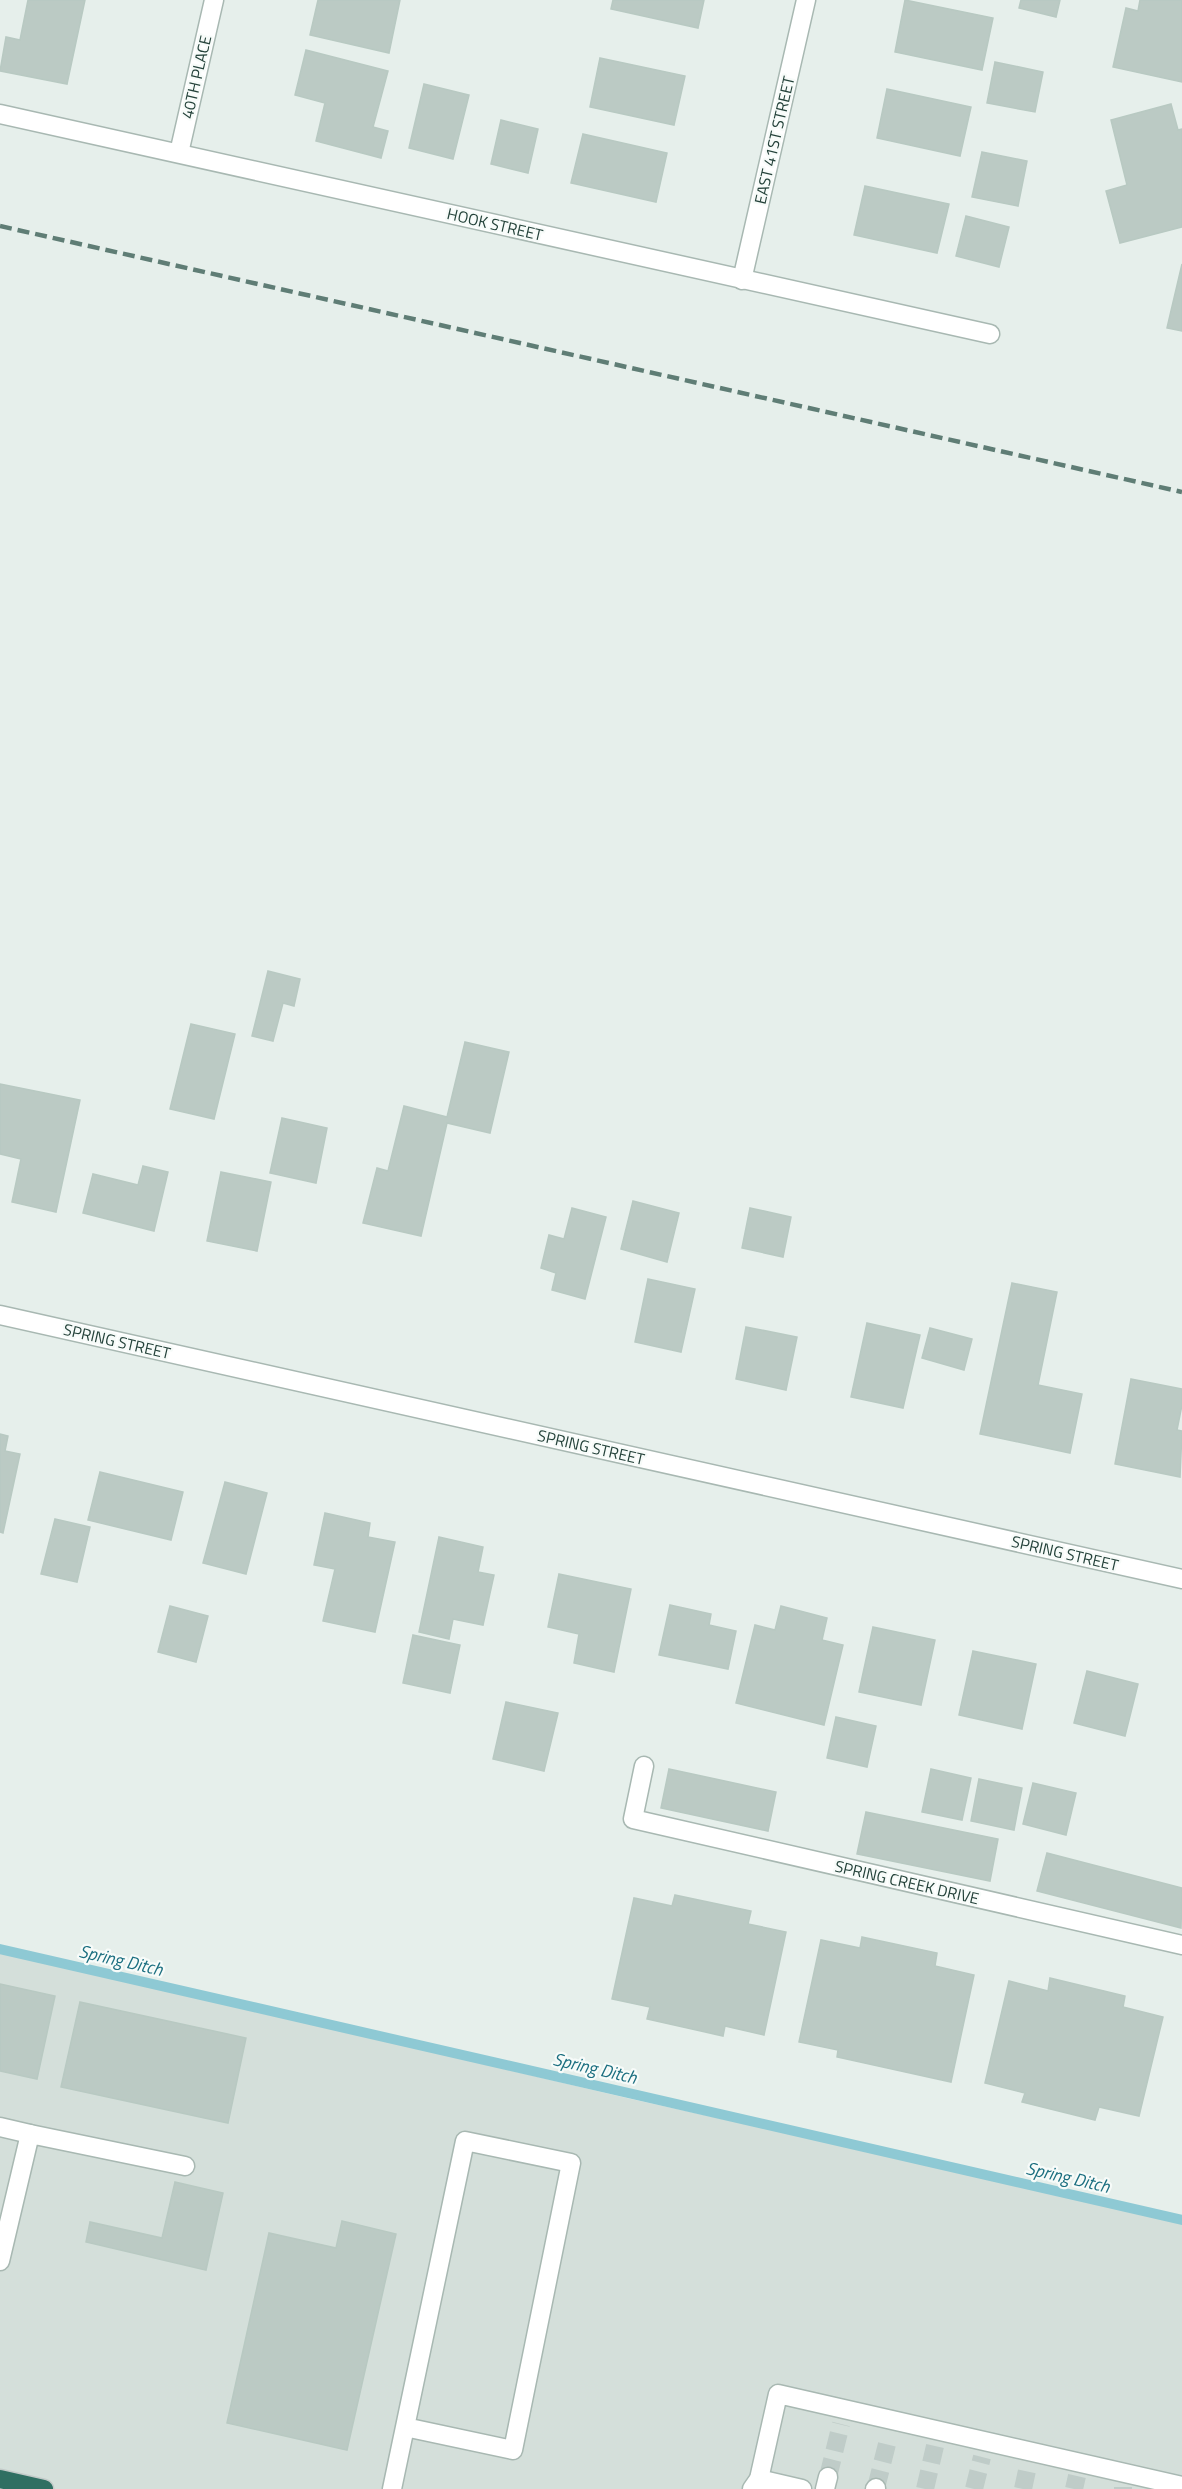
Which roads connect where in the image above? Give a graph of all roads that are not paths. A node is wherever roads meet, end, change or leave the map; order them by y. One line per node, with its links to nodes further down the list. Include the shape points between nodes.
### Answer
1 (214, 0): 4 (street, 40TH PLACE)
2 (806, 0): 5 (street, EAST 41ST STREET)
3 (0, 114): 4 (street, HOOK STREET)
4 (179, 153): 5 (street, HOOK STREET)
5 (742, 280): 6 (street, HOOK STREET)
6 (990, 334)
7 (0, 1315): 8 (street, SPRING STREET)
8 (1182, 1579)
9 (644, 1767): 10 (street, SPRING CREEK DRIVE, via 633,1819)
10 (1182, 1945)
11 (0, 2127): 12 (street)
12 (30, 2134): 13 (street); 14 (street)
13 (185, 2166)
14 (0, 2261)
15 (405, 2427): 15 (street, via 465,2141 571,2163 513,2450); 20 (street)
16 (0, 2479): 19 (highway)
17 (755, 2484): 18 (street, via 778,2394 843,2417 937,2439 1125,2480); 21 (street)
18 (1182, 2486)
19 (44, 2489)
20 (392, 2489)
21 (802, 2489)

